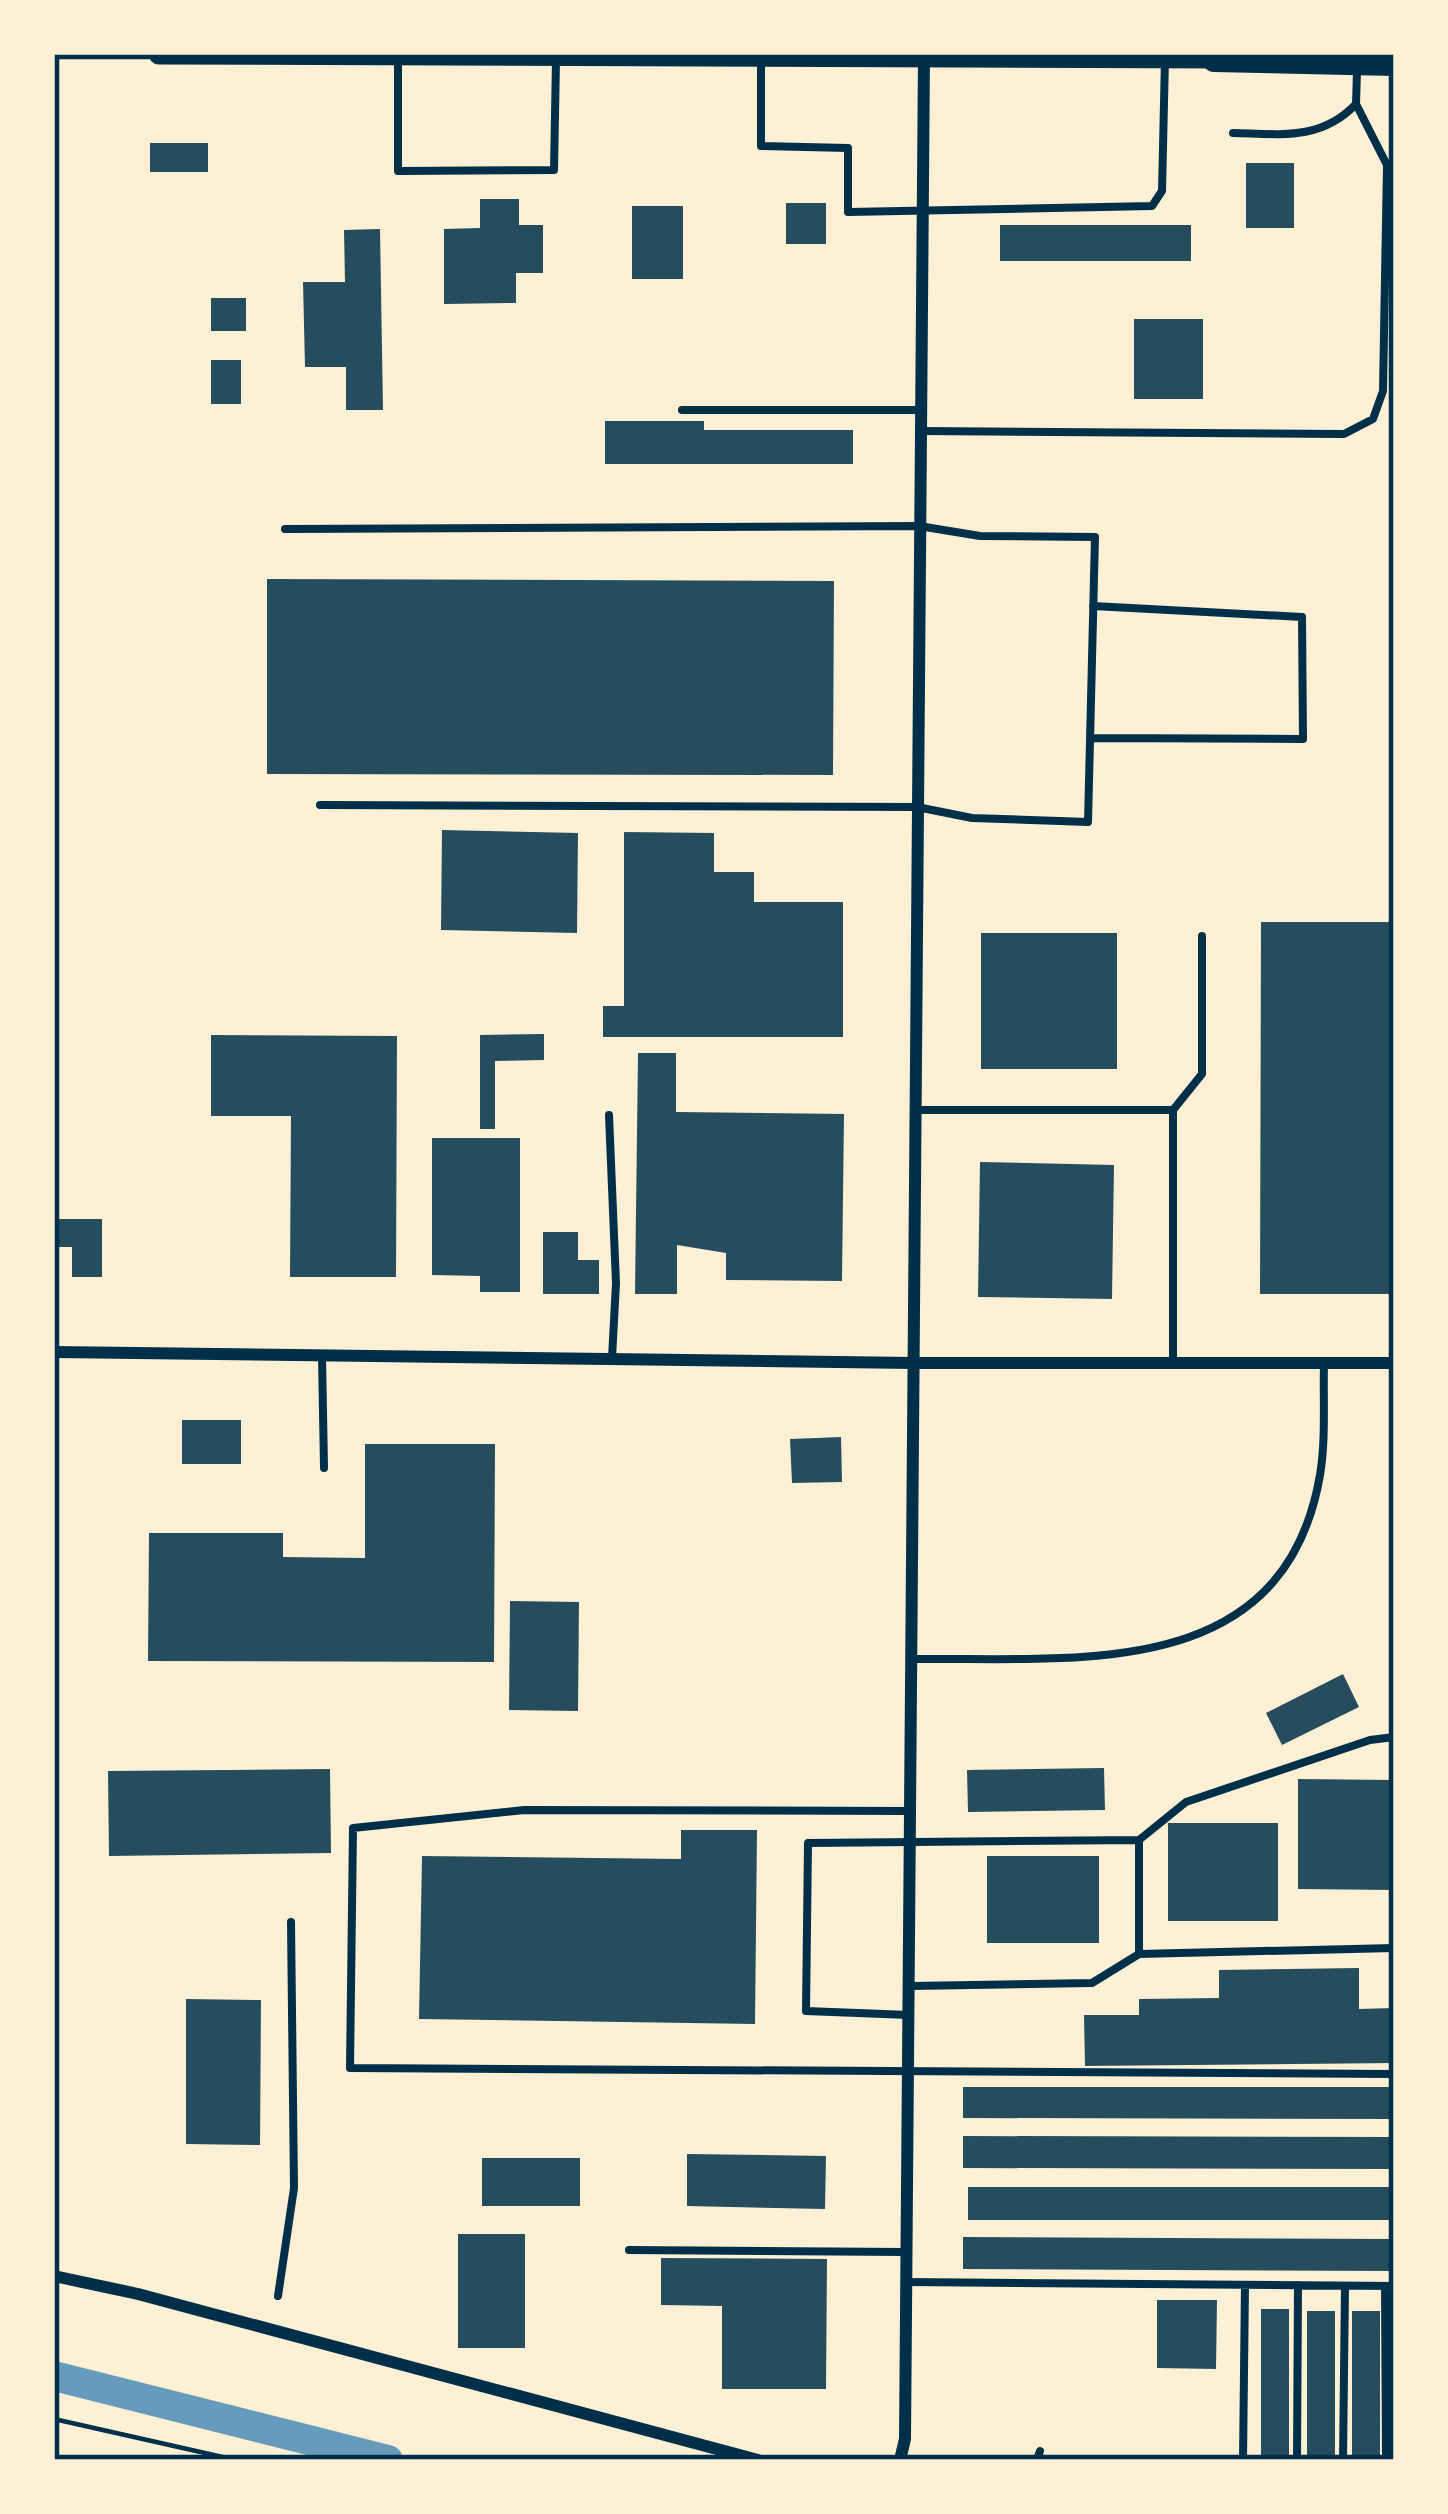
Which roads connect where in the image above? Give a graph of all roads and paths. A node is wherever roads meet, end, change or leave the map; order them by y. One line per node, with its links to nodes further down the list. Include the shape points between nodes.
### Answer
1 (159, 54): 3 (main road)
2 (1256, 54): 8 (main road)
3 (398, 56): 4 (main road); 4 (lane, via 398,171 554,170)
4 (556, 56): 5 (main road)
5 (760, 56): 6 (main road); 13 (lane, via 761,146 848,148 848,212)
6 (924, 56): 7 (main road); 13 (street)
7 (1165, 59): 8 (main road); 13 (lane, via 1162,191 1152,206)
8 (1214, 60): 9 (highway)
9 (1357, 62): 10 (highway); 11 (lane)
10 (1394, 64)
11 (1356, 104): 12 (lane, via 1339,122 1306,134); 16 (lane, via 1387,165 1383,391 1373,419 1344,434)
12 (1233, 133)
13 (922, 209): 15 (street)
14 (682, 410): 15 (lane)
15 (920, 410): 16 (street)
16 (921, 431): 17 (street)
17 (919, 526): 18 (lane); 19 (lane, via 980,536 1095,537); 22 (street)
18 (285, 529)
19 (1094, 606): 20 (lane); 20 (lane, via 1302,617 1303,739)
20 (1090, 738): 22 (lane, via 1088,822 972,818)
21 (320, 805): 22 (lane)
22 (917, 807): 24 (street)
23 (1202, 936): 25 (lane, via 1202,1073)
24 (915, 1110): 25 (lane); 30 (street)
25 (1173, 1110): 31 (lane)
26 (610, 1115): 29 (lane)
27 (54, 1352): 28 (street)
28 (322, 1355): 29 (street); 34 (lane)
29 (612, 1359): 30 (street)
30 (913, 1363): 31 (street); 35 (street)
31 (1173, 1363): 32 (street)
32 (1324, 1363): 33 (street); 35 (lane, via 1314,1497 1290,1558 1261,1597 1219,1626 1117,1658)
33 (1394, 1363)
34 (325, 1468)
35 (912, 1659): 37 (street)
36 (1394, 1737): 38 (lane, via 1186,1802)
37 (912, 1811): 39 (street); 45 (lane, via 524,1810 353,1828 350,2068)
38 (1139, 1840): 39 (lane); 42 (lane)
39 (911, 1843): 43 (street); 44 (lane, via 808,1843 806,2011)
40 (291, 1922): 55 (lane, via 294,2188)
41 (1394, 1948): 42 (lane)
42 (1139, 1954): 43 (lane, via 1092,1983)
43 (911, 1986): 44 (street)
44 (910, 2015): 45 (street)
45 (910, 2072): 46 (lane); 48 (street)
46 (1394, 2074)
47 (628, 2251): 48 (lane)
48 (908, 2252): 50 (street)
49 (54, 2276): 58 (street)
50 (907, 2282): 51 (lane); 59 (street)
51 (1245, 2285): 52 (lane); 60 (lane)
52 (1298, 2285): 53 (lane); 61 (lane)
53 (1345, 2286): 54 (lane); 62 (lane)
54 (1389, 2286): 63 (lane)
55 (278, 2296)
56 (54, 2419): 57 (path)
57 (236, 2460)
58 (758, 2460)
59 (900, 2460)
60 (1244, 2460)
61 (1297, 2460)
62 (1343, 2460)
63 (1386, 2460)

